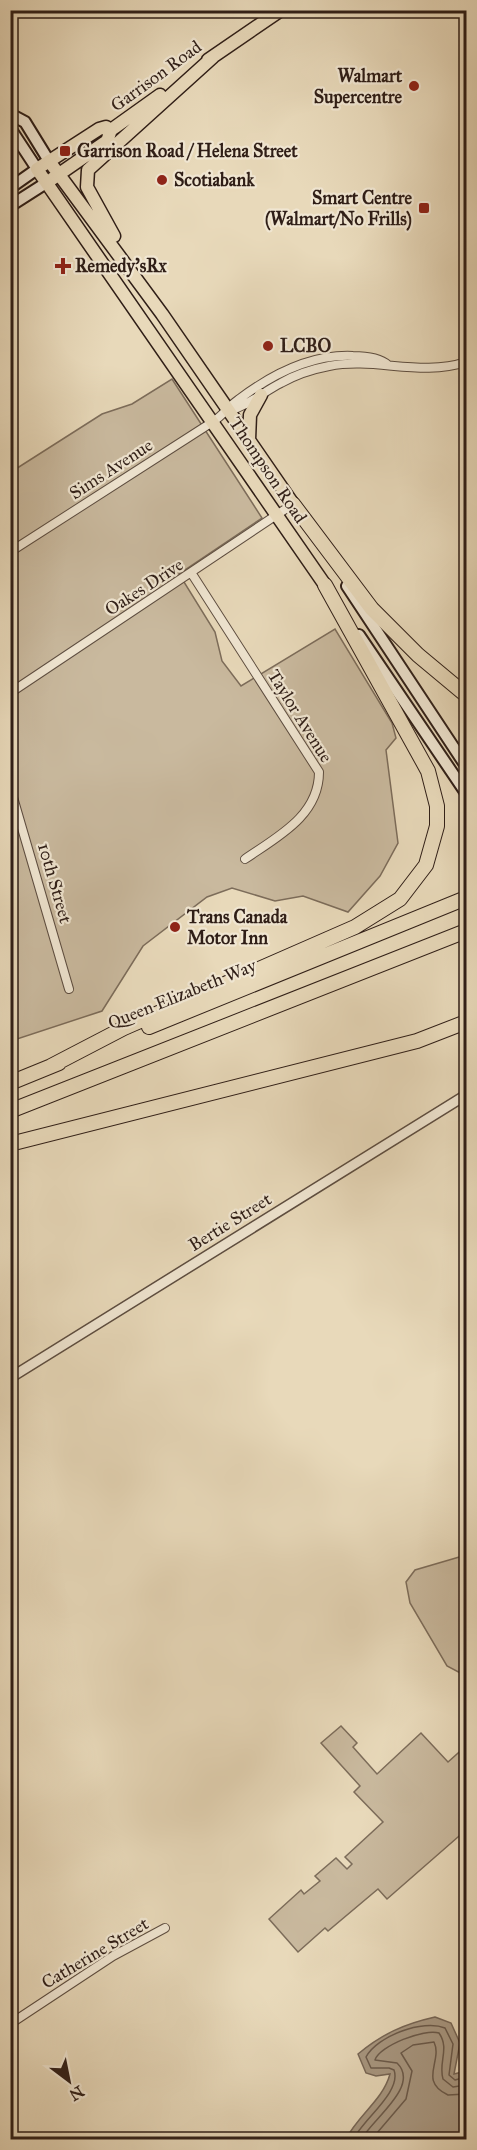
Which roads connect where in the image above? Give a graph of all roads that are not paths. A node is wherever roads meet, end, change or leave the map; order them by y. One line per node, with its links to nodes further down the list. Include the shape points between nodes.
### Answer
1 (281, 10): 2 (main road, Garrison Road)
2 (213, 57): 5 (main road, Garrison Road); 12 (main road, via 88,170 87,187 99,213)
3 (10, 114): 6 (main road, via 25,122)
4 (10, 128): 7 (main road)
5 (111, 130): 6 (main road, Garrison Road, via 99,129); 8 (main road, Garrison Road, via 107,141)
6 (49, 161): 7 (main road, Garrison Road); 8 (main road, Thompson Road)
7 (37, 170): 9 (main road, Thompson Road); 10 (main road, Garrison Road)
8 (59, 174): 9 (main road, Garrison Road); 12 (main road, Thompson Road)
9 (46, 183): 11 (main road, Garrison Road); 17 (main road, Thompson Road)
10 (10, 188)
11 (10, 206)
12 (162, 314): 16 (main road, Thompson Road)
13 (466, 362): 14 (street, Sims Avenue, via 416,369)
14 (388, 365): 15 (street, Sims Avenue, via 328,366 282,382); 16 (street, Sims Avenue, via 382,359 362,356 316,359 278,374 236,401)
15 (261, 395): 16 (street, Sims Avenue); 18 (main road, via 250,415)
16 (228, 411): 17 (street, Sims Avenue); 18 (main road, Thompson Road)
17 (214, 421): 20 (main road, Thompson Road); 21 (street, Sims Avenue)
18 (249, 441): 19 (main road, Thompson Road)
19 (293, 504): 20 (street, Oakes Drive); 25 (highway, via 372,609 418,655); 26 (main road, Thompson Road)
20 (276, 515): 22 (street, Oakes Drive); 23 (main road, Thompson Road)
21 (10, 552)
22 (192, 574): 24 (street, Oakes Drive); 29 (street, Taylor Avenue, via 320,772 306,813)
23 (325, 585): 28 (main road, Thompson Road); 34 (highway, via 428,771 437,806 426,865 400,899 355,927 124,1028)
24 (10, 693)
25 (466, 694)
26 (466, 766)
27 (10, 787): 32 (street, 10th Street)
28 (466, 793)
29 (245, 859)
30 (466, 898): 34 (highway, Queen Elizabeth Way)
31 (466, 930): 37 (highway)
32 (69, 989)
33 (466, 1022): 38 (highway, via 417,1041)
34 (51, 1066): 35 (highway, Queen Elizabeth Way)
35 (10, 1083)
36 (466, 1095): 39 (street, Bertie Street)
37 (10, 1111)
38 (10, 1144)
39 (10, 1378)
40 (165, 1928): 41 (street, Catherine Street, via 113,1956)
41 (10, 2024)

